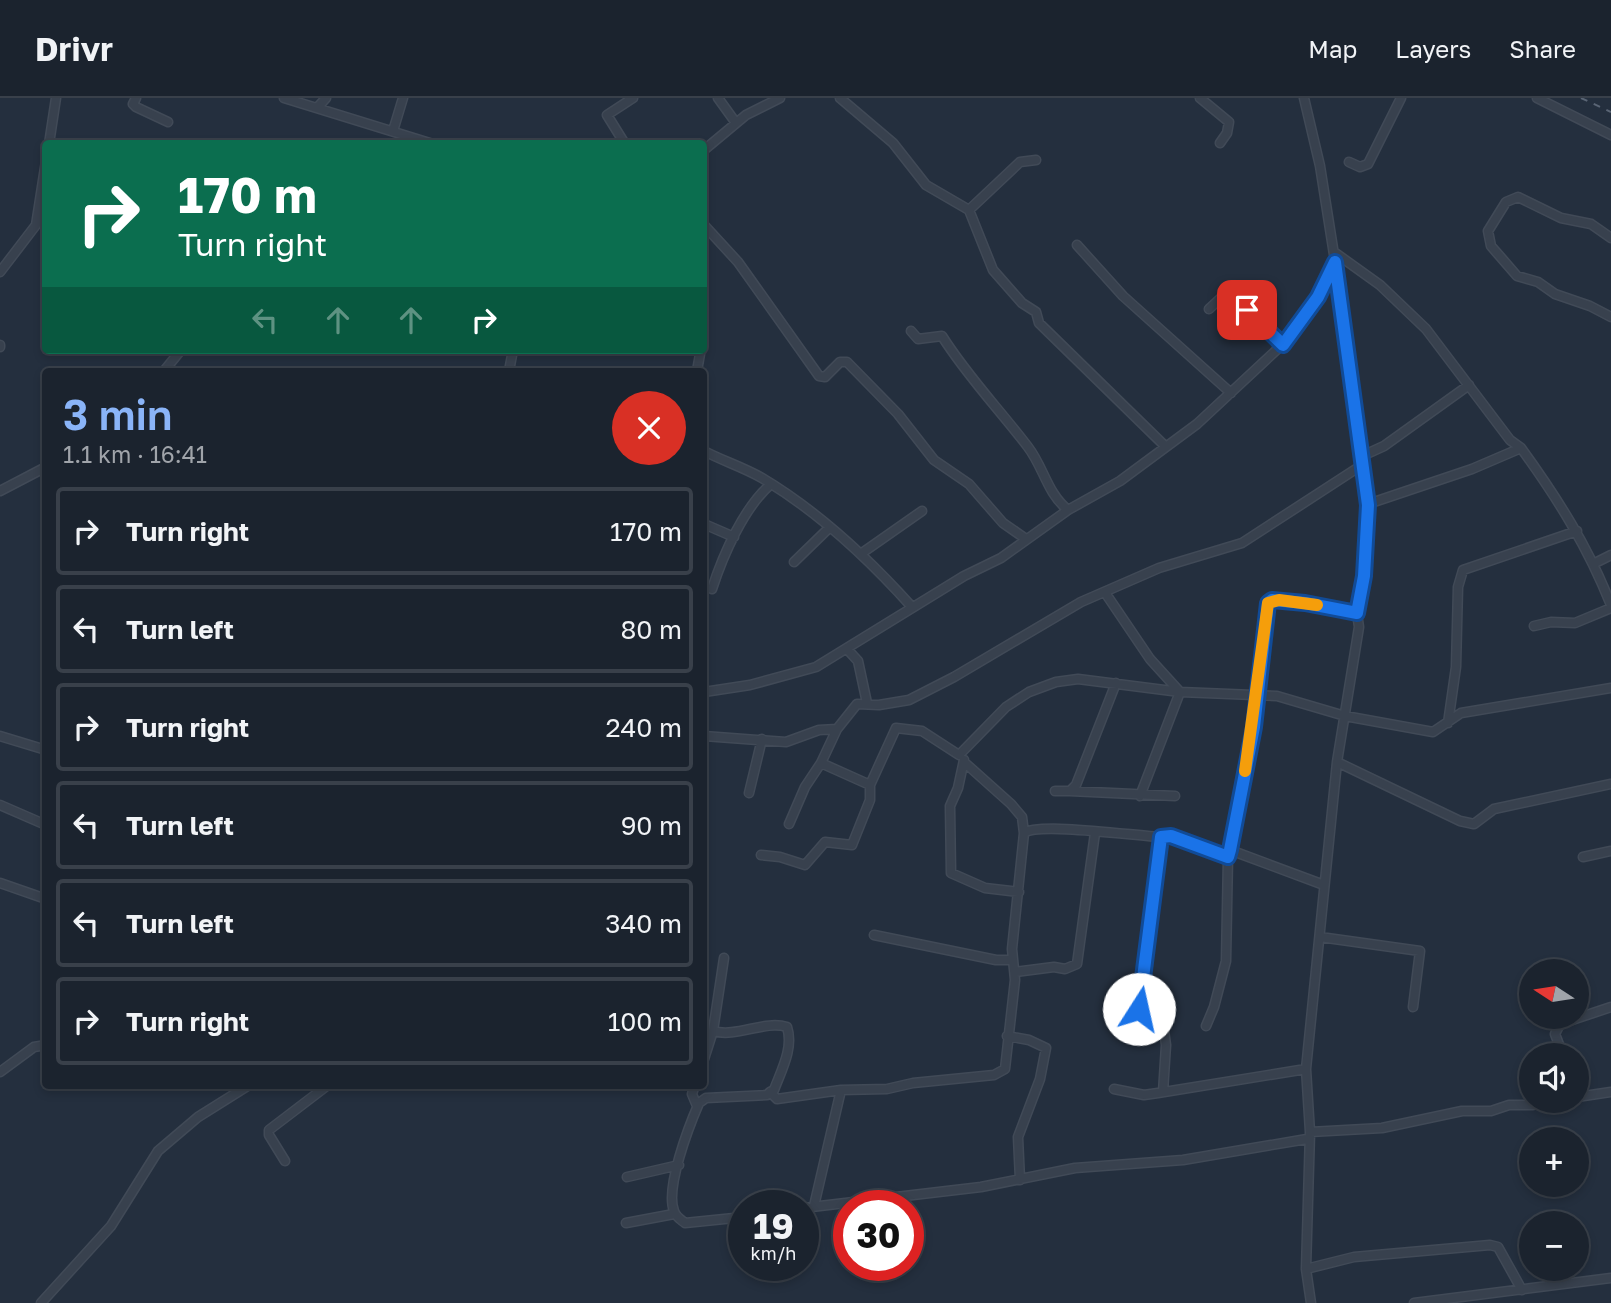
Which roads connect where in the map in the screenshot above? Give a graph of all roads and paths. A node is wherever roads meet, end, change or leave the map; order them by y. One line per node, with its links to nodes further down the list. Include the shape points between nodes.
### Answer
1 (56, 98): 19 (street)
2 (136, 98): 15 (street, via 136,107)
3 (284, 98): 14 (street)
4 (326, 98): 14 (street)
5 (403, 98): 17 (street)
6 (633, 98): 21 (street, via 607,114)
7 (718, 98): 16 (street)
8 (780, 98): 16 (street)
9 (840, 98): 27 (street, via 893,143 926,185)
10 (1200, 98): 22 (street, via 1230,122)
11 (1304, 98): 31 (street)
12 (1401, 98): 25 (street, via 1368,164 1360,167)
13 (1537, 98): 18 (street)
14 (317, 108): 17 (street)
15 (168, 122)
16 (736, 123): 23 (street)
17 (393, 131): 20 (street)
18 (1611, 135)
19 (49, 140)
20 (421, 140)
21 (623, 140)
22 (1220, 143)
23 (707, 147)
24 (1036, 160): 27 (street, via 1020,162)
25 (1349, 162)
26 (42, 193): 33 (street, via 36,225)
27 (969, 210): 44 (street, via 993,270 1036,312 1039,323)
28 (707, 228): 58 (street, via 737,262 819,376 825,377 840,362 847,362 898,414 934,460 969,484 1003,523)
29 (1611, 238): 35 (street, via 1591,224 1561,218 1518,197 1506,202 1489,231 1491,246 1517,276)
30 (1077, 245): 43 (street, via 1124,296)
31 (1334, 252): 32 (street); 42 (street, via 1380,285 1426,329)
32 (1335, 262): 37 (street, via 1318,297); 47 (street)
33 (0, 272)
34 (1209, 309): 37 (street, via 1223,296 1232,296)
35 (1611, 317)
36 (911, 331): 52 (street, via 918,339 942,336 1029,448 1046,484)
37 (1283, 345): 43 (street)
38 (178, 354): 40 (street)
39 (700, 354): 41 (street)
40 (166, 368)
41 (698, 368)
42 (1469, 385): 45 (street); 47 (street)
43 (1231, 393): 44 (street)
44 (1167, 447): 52 (street)
45 (1521, 448): 51 (street); 56 (street)
46 (707, 452): 49 (street)
47 (1361, 461): 51 (street); 64 (street, via 1242,543 1159,568)
48 (42, 469): 50 (street)
49 (771, 484): 55 (street); 57 (street)
50 (0, 491)
51 (1368, 505): 67 (street)
52 (1068, 510): 58 (street)
53 (922, 511): 59 (street)
54 (707, 525): 57 (street)
55 (829, 528): 59 (street); 61 (street)
56 (1577, 531): 62 (street); 77 (street, via 1463,570)
57 (734, 537): 63 (street)
58 (1026, 539): 65 (street, via 1001,558)
59 (862, 553): 65 (street)
60 (1611, 555): 62 (street)
61 (794, 562)
62 (1595, 562): 66 (street)
63 (712, 589)
64 (1106, 594): 73 (street, via 1150,659); 75 (street, via 1054,616 918,696 887,704)
65 (912, 607): 69 (street)
66 (1611, 607): 68 (street, via 1575,623)
67 (1357, 613): 74 (street, via 1272,600 1264,618); 76 (street, via 1359,627)
68 (1534, 626)
69 (847, 649): 72 (street, via 792,675); 75 (street, via 858,660)
70 (1116, 683): 73 (street); 83 (street, via 1066,680 1029,692 1006,707); 89 (street, via 1079,780)
71 (1611, 688): 77 (street, via 1461,713)
72 (707, 691)
73 (1180, 692): 74 (street); 91 (street)
74 (1257, 694): 76 (street); 100 (street)
75 (867, 703): 78 (street, via 857,704)
76 (1345, 716): 77 (street, via 1433,732); 84 (street)
77 (1448, 723)
78 (837, 729): 81 (street, via 786,742); 85 (street)
79 (0, 736): 82 (street)
80 (707, 736): 81 (street)
81 (762, 738): 90 (street)
82 (42, 749)
83 (963, 758): 87 (street, via 922,732 896,728); 97 (street, via 1022,817); 105 (street, via 950,806 951,873 985,888)
84 (1337, 762): 86 (street, via 1474,824 1494,809); 104 (street)
85 (821, 763): 87 (street); 95 (street)
86 (1611, 784)
87 (870, 785): 101 (street, via 870,800 852,845 825,842 805,865)
88 (1055, 791): 89 (street)
89 (1070, 792): 91 (street)
90 (749, 793)
91 (1140, 796): 92 (street)
92 (1175, 796)
93 (0, 805): 94 (street)
94 (42, 823)
95 (789, 824)
96 (1095, 832): 97 (street, via 1039,828); 98 (street); 111 (street, via 1077,964)
97 (1024, 833): 105 (street)
98 (1161, 837): 100 (street); 115 (street)
99 (1611, 851): 102 (street)
100 (1229, 853): 104 (street); 116 (street, via 1226,961)
101 (761, 855)
102 (1583, 857)
103 (0, 883): 106 (street)
104 (1324, 885): 108 (street)
105 (1019, 892): 110 (street)
106 (42, 898)
107 (874, 935): 110 (street)
108 (1320, 937): 113 (street, via 1420,951); 122 (street)
109 (724, 958): 117 (street)
110 (1012, 960): 111 (street)
111 (1016, 972): 118 (street)
112 (1110, 1002): 115 (street)
113 (1413, 1007)
114 (1611, 1007): 119 (street, via 1560,1024 1555,1034)
115 (1139, 1009): 131 (street, via 1144,1018 1163,1023)
116 (1206, 1026)
117 (713, 1031): 121 (street); 129 (street, via 724,1034 787,1027 786,1054)
118 (1007, 1036): 128 (street, via 1005,1069 994,1075 887,1090); 139 (street, via 1046,1048 1040,1079 1018,1137)
119 (1558, 1043)
120 (42, 1046): 123 (street)
121 (707, 1050)
122 (1306, 1069): 131 (street); 135 (street)
123 (0, 1072)
124 (239, 1089): 149 (street, via 158,1151 111,1226)
125 (323, 1089): 136 (street, via 270,1130)
126 (694, 1089): 134 (street)
127 (1114, 1089): 131 (street, via 1144,1095)
128 (841, 1090): 129 (street, via 782,1099); 140 (street)
129 (770, 1092): 134 (street, via 706,1098)
130 (1611, 1092): 132 (street)
131 (1163, 1093)
132 (1589, 1095)
133 (1519, 1105): 135 (street)
134 (697, 1106): 137 (street)
135 (1309, 1135): 139 (street, via 1183,1160 1075,1168); 145 (street)
136 (285, 1161)
137 (679, 1165): 138 (street); 142 (street)
138 (627, 1177)
139 (1020, 1180): 141 (street)
140 (818, 1190)
141 (819, 1205)
142 (674, 1214): 143 (street, via 685,1223); 144 (street)
143 (728, 1219)
144 (626, 1223)
145 (1307, 1269): 147 (street, via 1354,1257 1490,1245 1498,1247); 150 (street)
146 (1611, 1279): 147 (street)
147 (1522, 1290): 148 (street)
148 (1491, 1299): 151 (street)
149 (41, 1303)
150 (1311, 1303)
151 (1414, 1303)

